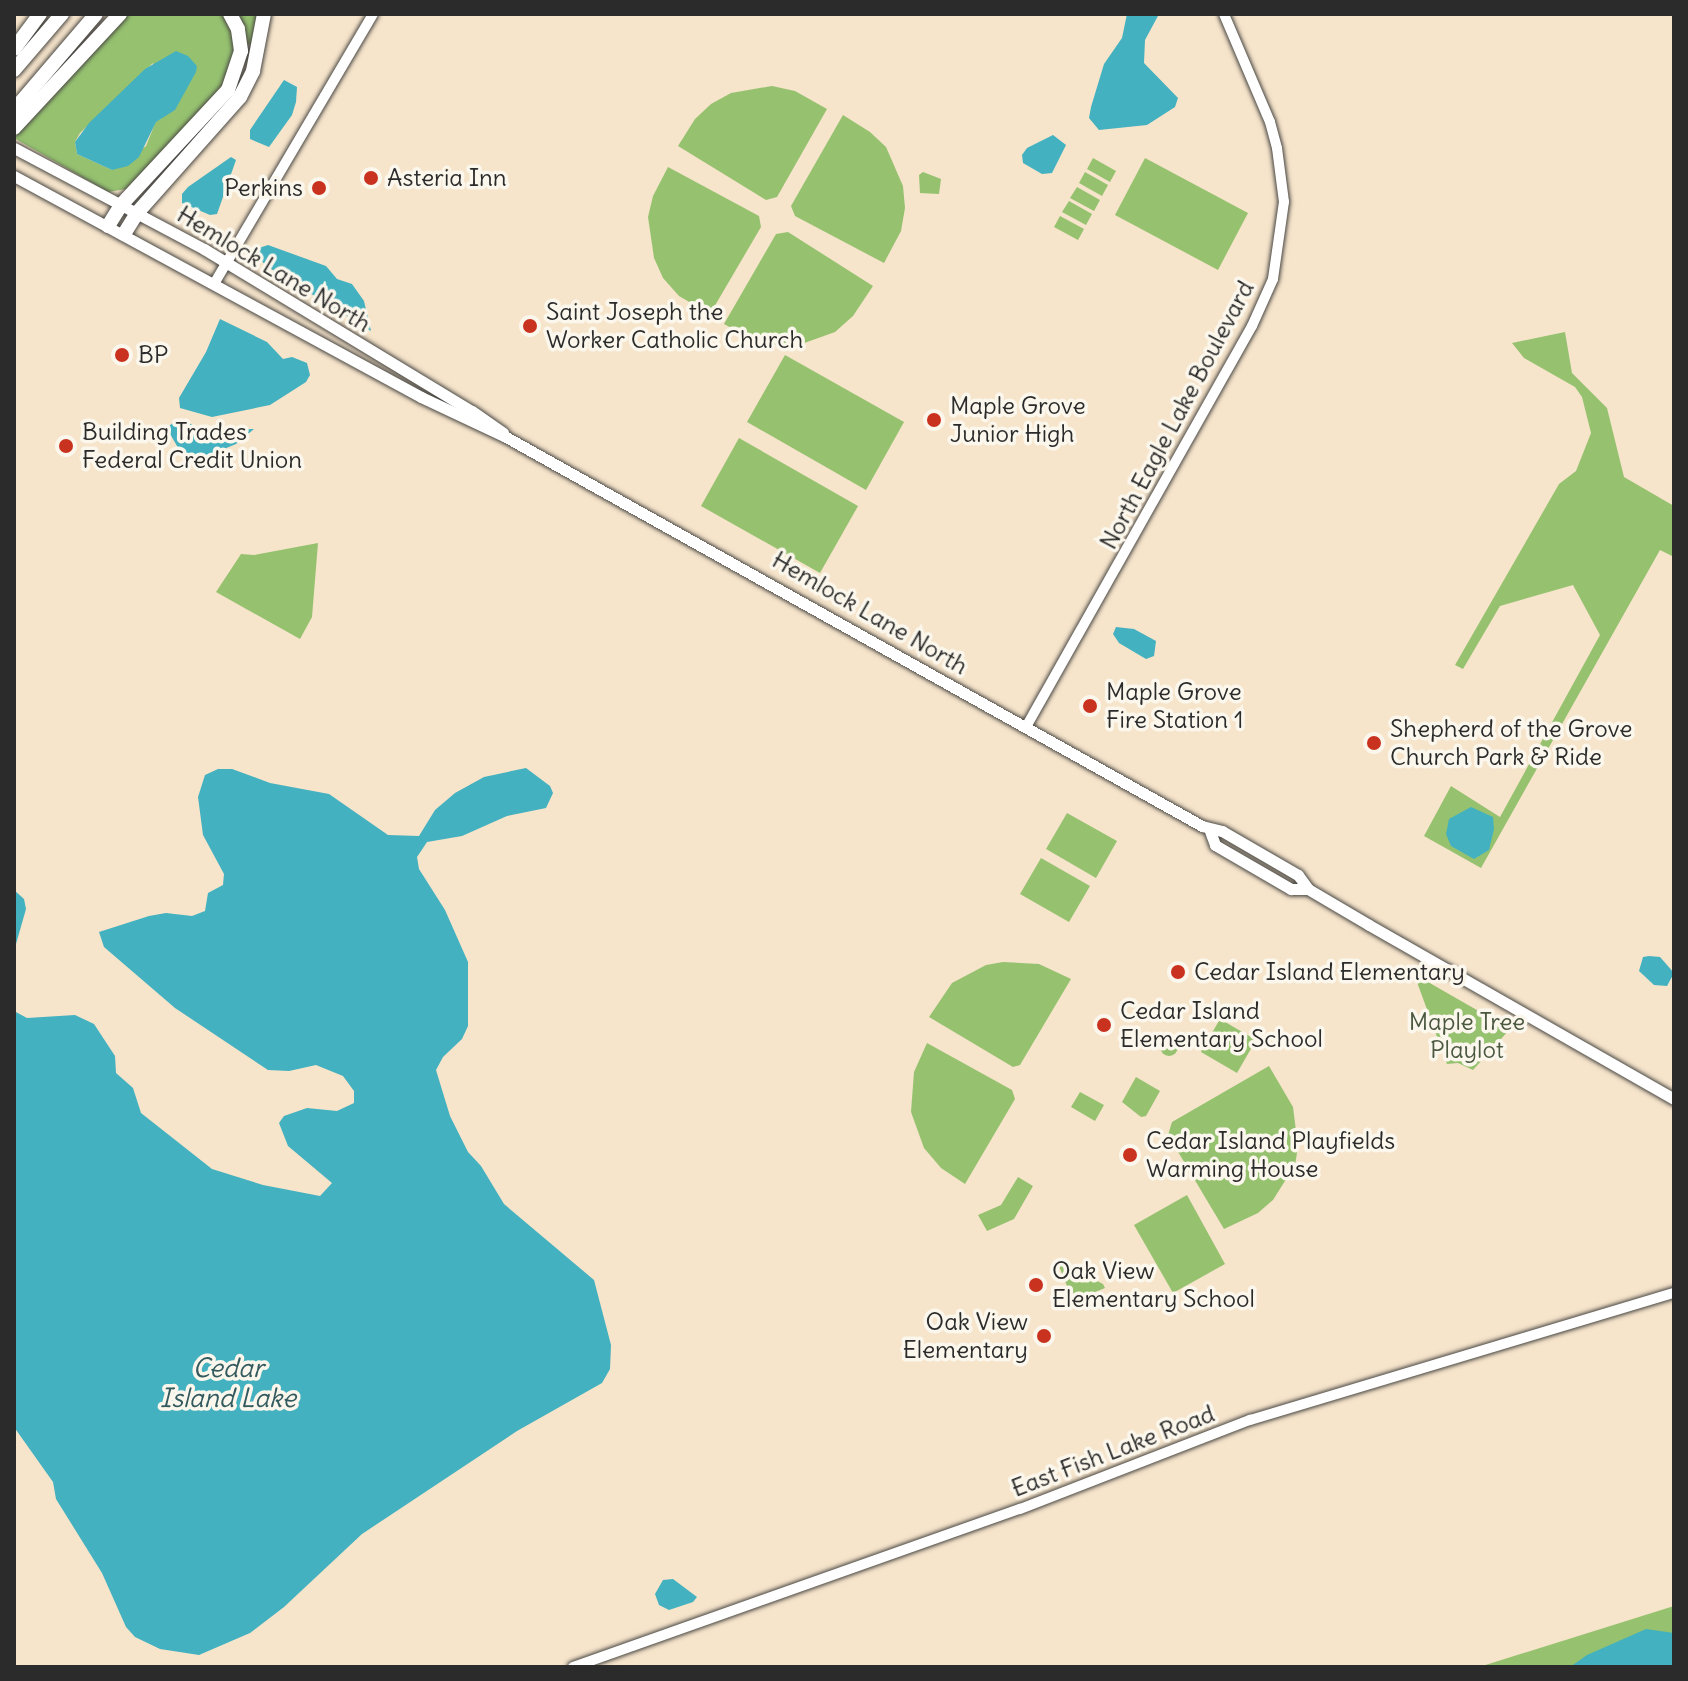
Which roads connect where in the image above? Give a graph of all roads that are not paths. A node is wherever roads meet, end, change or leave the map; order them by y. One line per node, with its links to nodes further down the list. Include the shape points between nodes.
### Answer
1 (40, 14): 10 (highway)
2 (62, 14): 11 (highway)
3 (96, 14): 12 (highway)
4 (120, 14): 13 (highway)
5 (230, 14): 17 (highway, via 241,51 228,90)
6 (264, 14): 15 (highway, via 253,71 240,97)
7 (274, 14): 15 (highway, via 251,95 215,139)
8 (373, 14): 21 (street)
9 (1224, 14): 24 (street, North Eagle Lake Boulevard, via 1277,148 1284,202 1273,279)
10 (14, 49)
11 (14, 70)
12 (14, 110)
13 (14, 128)
14 (14, 148): 17 (main road, Hemlock Lane North)
15 (189, 154): 18 (highway)
16 (14, 176): 19 (main road, Hemlock Lane North)
17 (121, 205): 18 (main road, Hemlock Lane North); 19 (highway)
18 (137, 213): 20 (highway); 21 (main road, Hemlock Lane North)
19 (108, 226): 20 (main road, Hemlock Lane North)
20 (124, 234): 22 (main road, Hemlock Lane North)
21 (226, 263): 22 (street); 23 (main road, Hemlock Lane North, via 472,411)
22 (214, 284): 23 (main road, Hemlock Lane North, via 466,421)
23 (506, 437): 24 (main road, Hemlock Lane North)
24 (1026, 727): 25 (main road, Hemlock Lane North, via 1210,831 1215,845 1291,889 1308,889)
25 (1674, 1099)
26 (1674, 1293): 27 (street, East Fish Lake Road, via 1250,1420 1020,1509)
27 (573, 1667)

